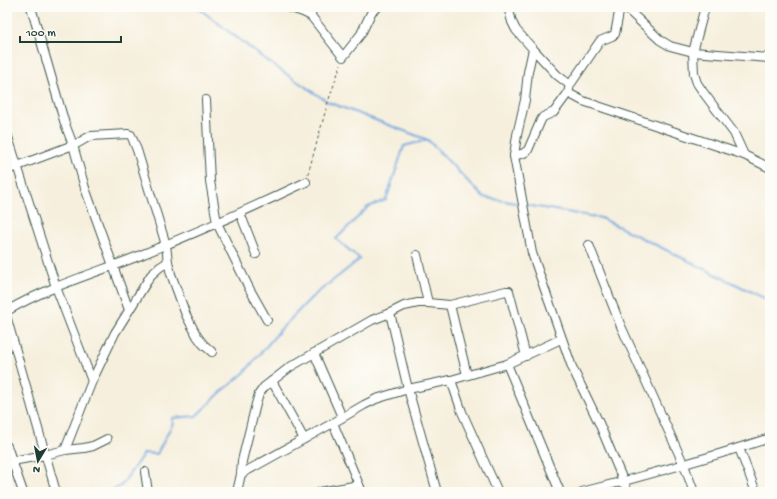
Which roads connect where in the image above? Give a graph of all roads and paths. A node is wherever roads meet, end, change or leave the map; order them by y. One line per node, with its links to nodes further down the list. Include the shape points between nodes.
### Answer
1 (31, 7): 17 (street)
2 (288, 7): 9 (street)
3 (312, 7): 9 (street)
4 (508, 7): 10 (street, via 516,30)
5 (620, 7): 14 (street, via 615,34 600,41)
6 (625, 7): 11 (street, via 660,40 670,46)
7 (705, 7): 11 (street)
8 (374, 8): 12 (street, via 361,34)
9 (311, 16): 12 (street)
10 (533, 49): 14 (street); 19 (street)
11 (693, 52): 13 (street); 18 (street, via 697,83 734,133)
12 (343, 57): 23 (path)
13 (770, 58)
14 (569, 89): 18 (street, via 582,101); 19 (street, via 554,112 543,117 528,150)
15 (206, 100): 25 (street, via 210,181)
16 (7, 134): 20 (street)
17 (73, 145): 20 (street); 26 (street, via 91,136 131,135); 31 (street)
18 (744, 155): 21 (street)
19 (514, 156): 40 (street, via 532,253)
20 (18, 165): 22 (street); 32 (street)
21 (770, 168)
22 (7, 170)
23 (306, 182): 24 (street)
24 (240, 213): 25 (street); 28 (street)
25 (217, 223): 26 (street); 39 (street)
26 (166, 245): 30 (street); 31 (street)
27 (589, 245): 60 (street, via 620,324)
28 (256, 254)
29 (417, 255): 33 (street)
30 (168, 262): 35 (street, via 152,275); 41 (street, via 186,315 197,336)
31 (112, 266): 32 (street); 35 (street)
32 (56, 287): 36 (street); 47 (street)
33 (428, 303): 34 (street); 37 (street, via 404,306)
34 (450, 305): 43 (street, via 509,291); 45 (street)
35 (129, 310): 47 (street)
36 (7, 311)
37 (390, 313): 42 (street, via 372,320); 49 (street)
38 (7, 318): 58 (street)
39 (266, 320)
40 (561, 339): 43 (street); 63 (street)
41 (212, 352)
42 (314, 353): 48 (street); 50 (street)
43 (526, 356): 44 (street)
44 (507, 364): 45 (street); 72 (street)
45 (467, 375): 46 (street)
46 (451, 380): 49 (street); 71 (street, via 462,412)
47 (92, 381): 57 (street)
48 (272, 381): 54 (street); 62 (street, via 259,394)
49 (408, 389): 50 (street, via 370,402); 70 (street)
50 (342, 417): 51 (street)
51 (333, 424): 54 (street); 64 (street)
52 (770, 438): 56 (street)
53 (107, 439): 57 (street, via 93,446)
54 (304, 439): 62 (street)
55 (7, 446): 59 (street)
56 (739, 448): 60 (street); 76 (street)
57 (65, 450): 58 (street)
58 (45, 455): 59 (street); 66 (street)
59 (9, 462): 65 (street)
60 (684, 465): 63 (street); 75 (street)
61 (145, 472): 67 (street)
62 (241, 474): 68 (street)
63 (624, 482): 73 (street); 74 (street)
64 (360, 488): 69 (street)
65 (23, 492)
66 (56, 492)
67 (148, 492)
68 (237, 492)
69 (320, 492)
70 (437, 492)
71 (498, 492)
72 (560, 492)
73 (582, 492)
74 (628, 492)
75 (694, 492)
76 (756, 492)

